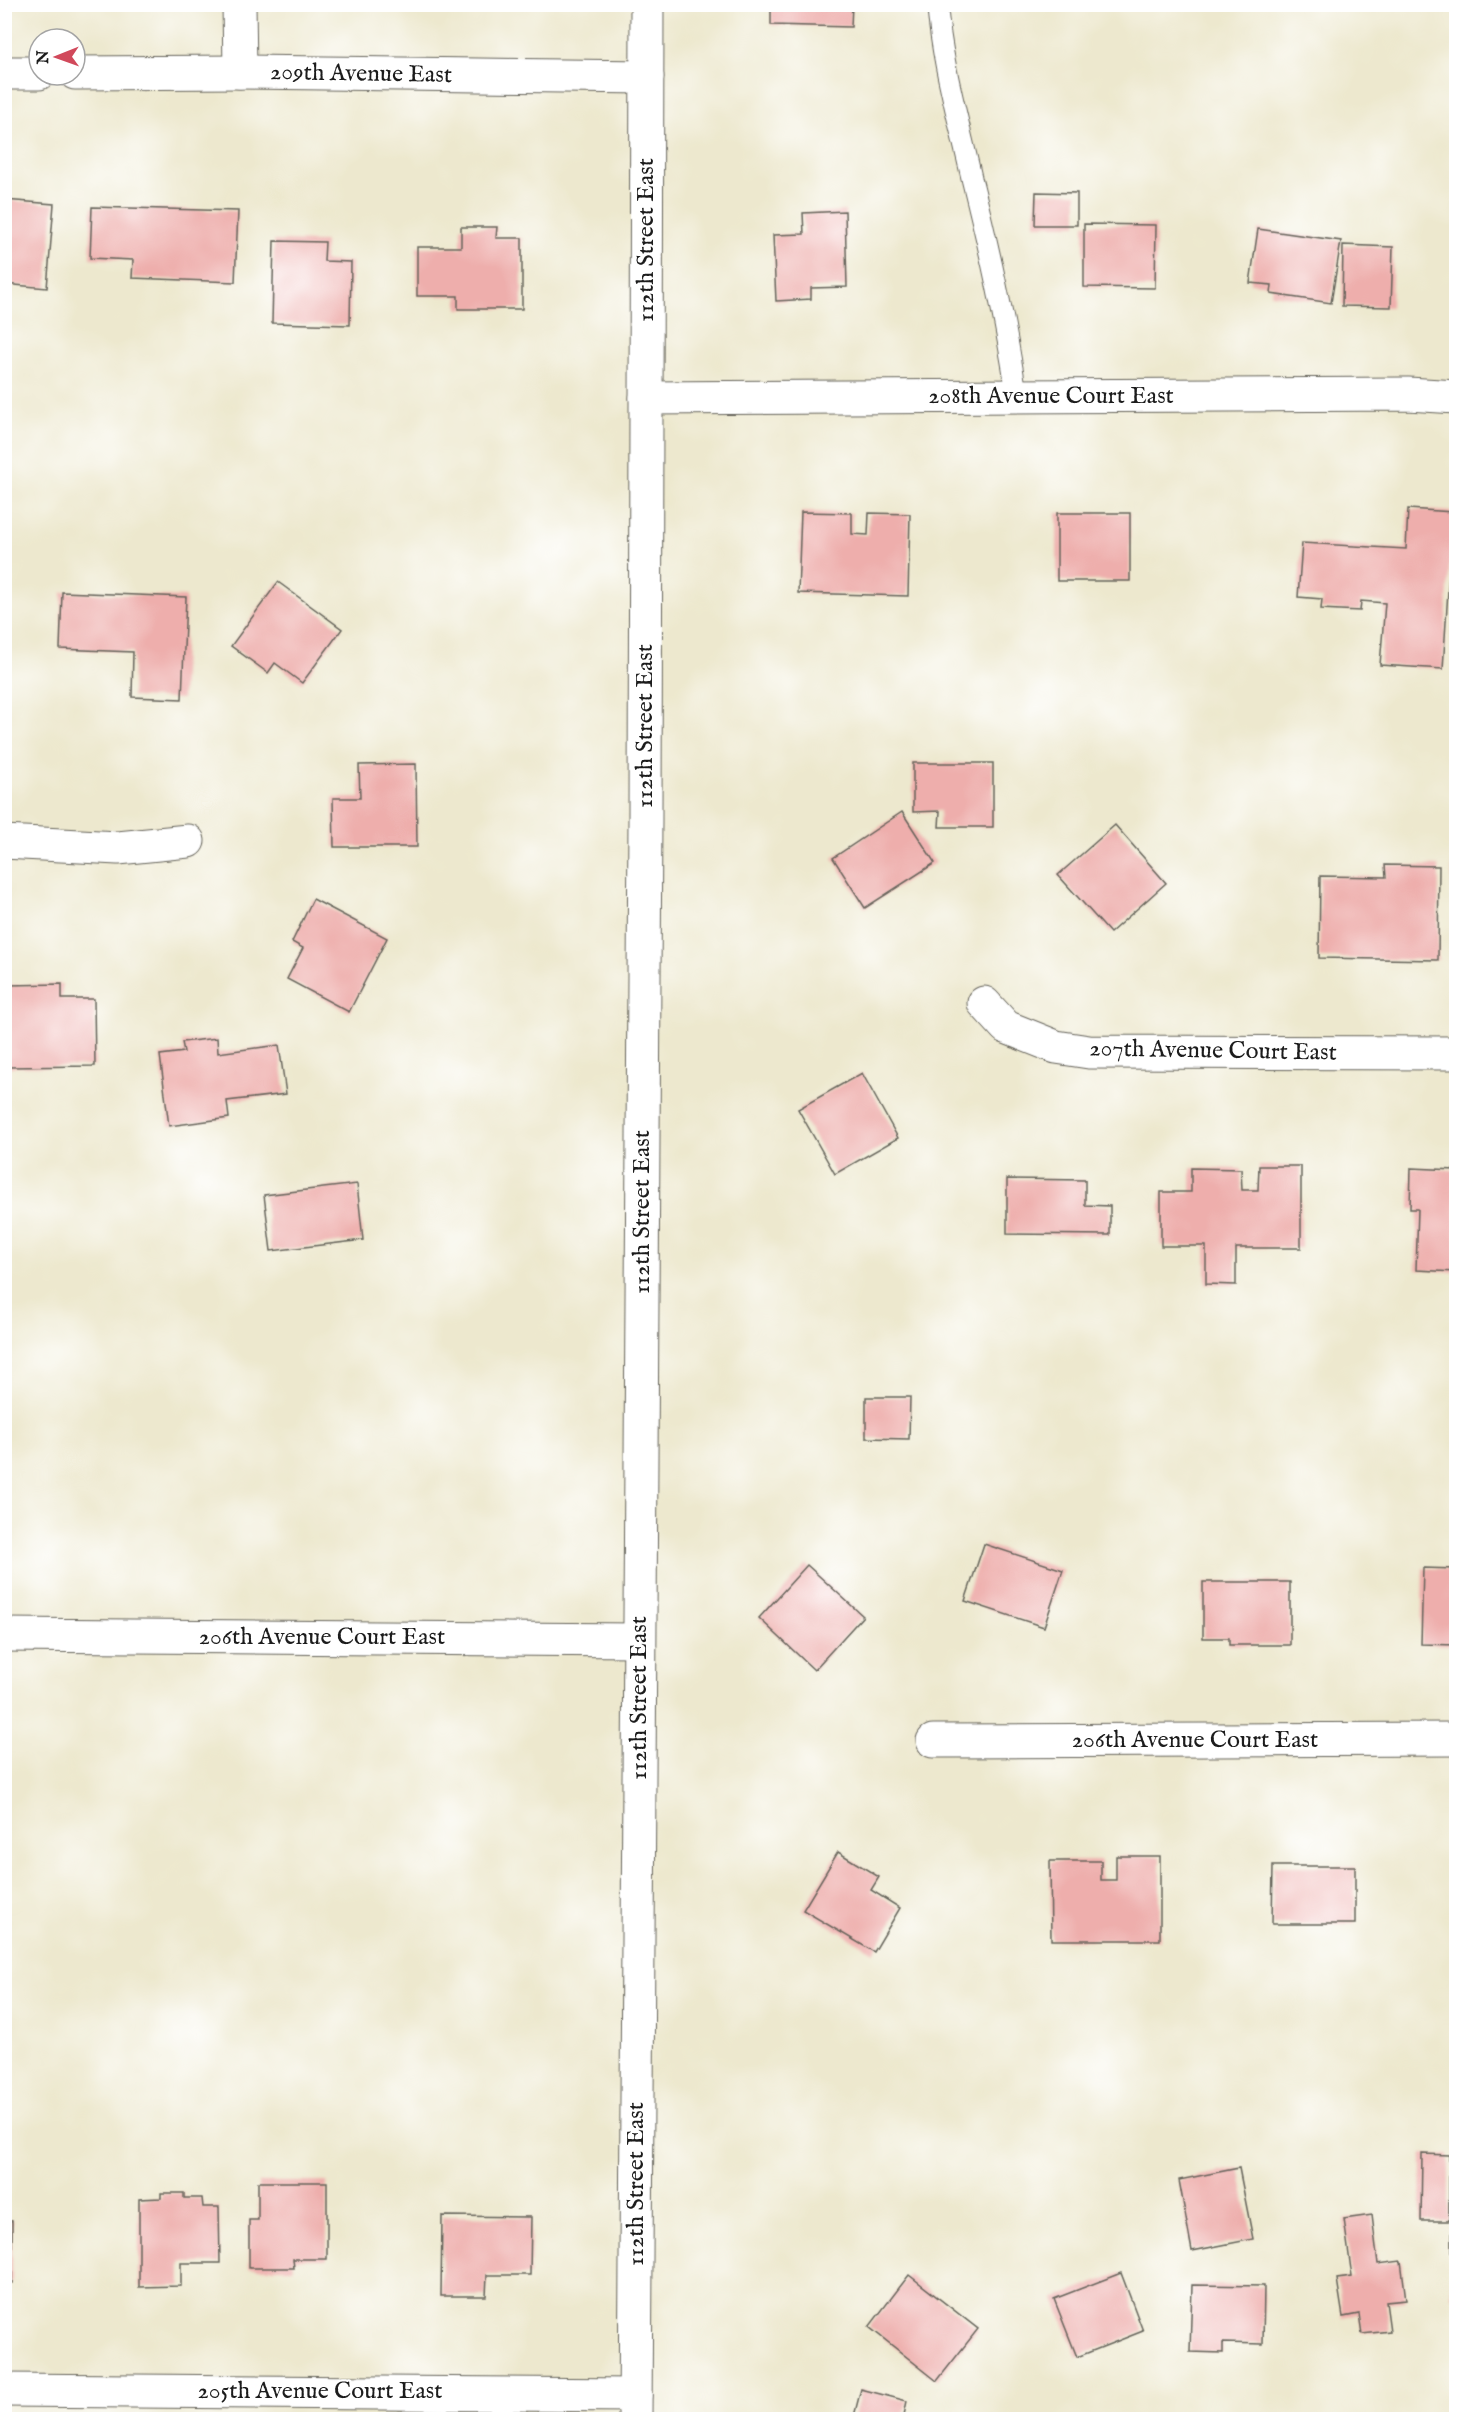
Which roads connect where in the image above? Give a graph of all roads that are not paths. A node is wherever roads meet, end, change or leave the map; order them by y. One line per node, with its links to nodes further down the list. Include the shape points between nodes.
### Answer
1 (239, 4): 4 (street)
2 (647, 4): 8 (street, 112th Street East)
3 (938, 4): 9 (lane, via 948,83 1005,323)
4 (240, 72): 7 (street, 209th Avenue East); 8 (street, 209th Avenue East)
5 (4, 73): 6 (street)
6 (27, 73)
7 (87, 73)
8 (647, 78): 11 (street, 112th Street East)
9 (1017, 396): 10 (street, 208th Avenue Court East); 11 (street, 208th Avenue Court East)
10 (1456, 397)
11 (646, 398): 17 (street, 112th Street East)
12 (188, 841): 13 (street, via 118,848)
13 (4, 842)
14 (984, 1003): 15 (street, 207th Avenue Court East, via 1006,1027 1056,1047 1089,1052)
15 (1456, 1053)
16 (4, 1635): 17 (street, 206th Avenue Court East)
17 (639, 1640): 21 (street, 112th Street East)
18 (1456, 1739): 19 (street, 206th Avenue Court East)
19 (933, 1741)
20 (4, 2390): 21 (street, 205th Avenue Court East)
21 (635, 2407)

